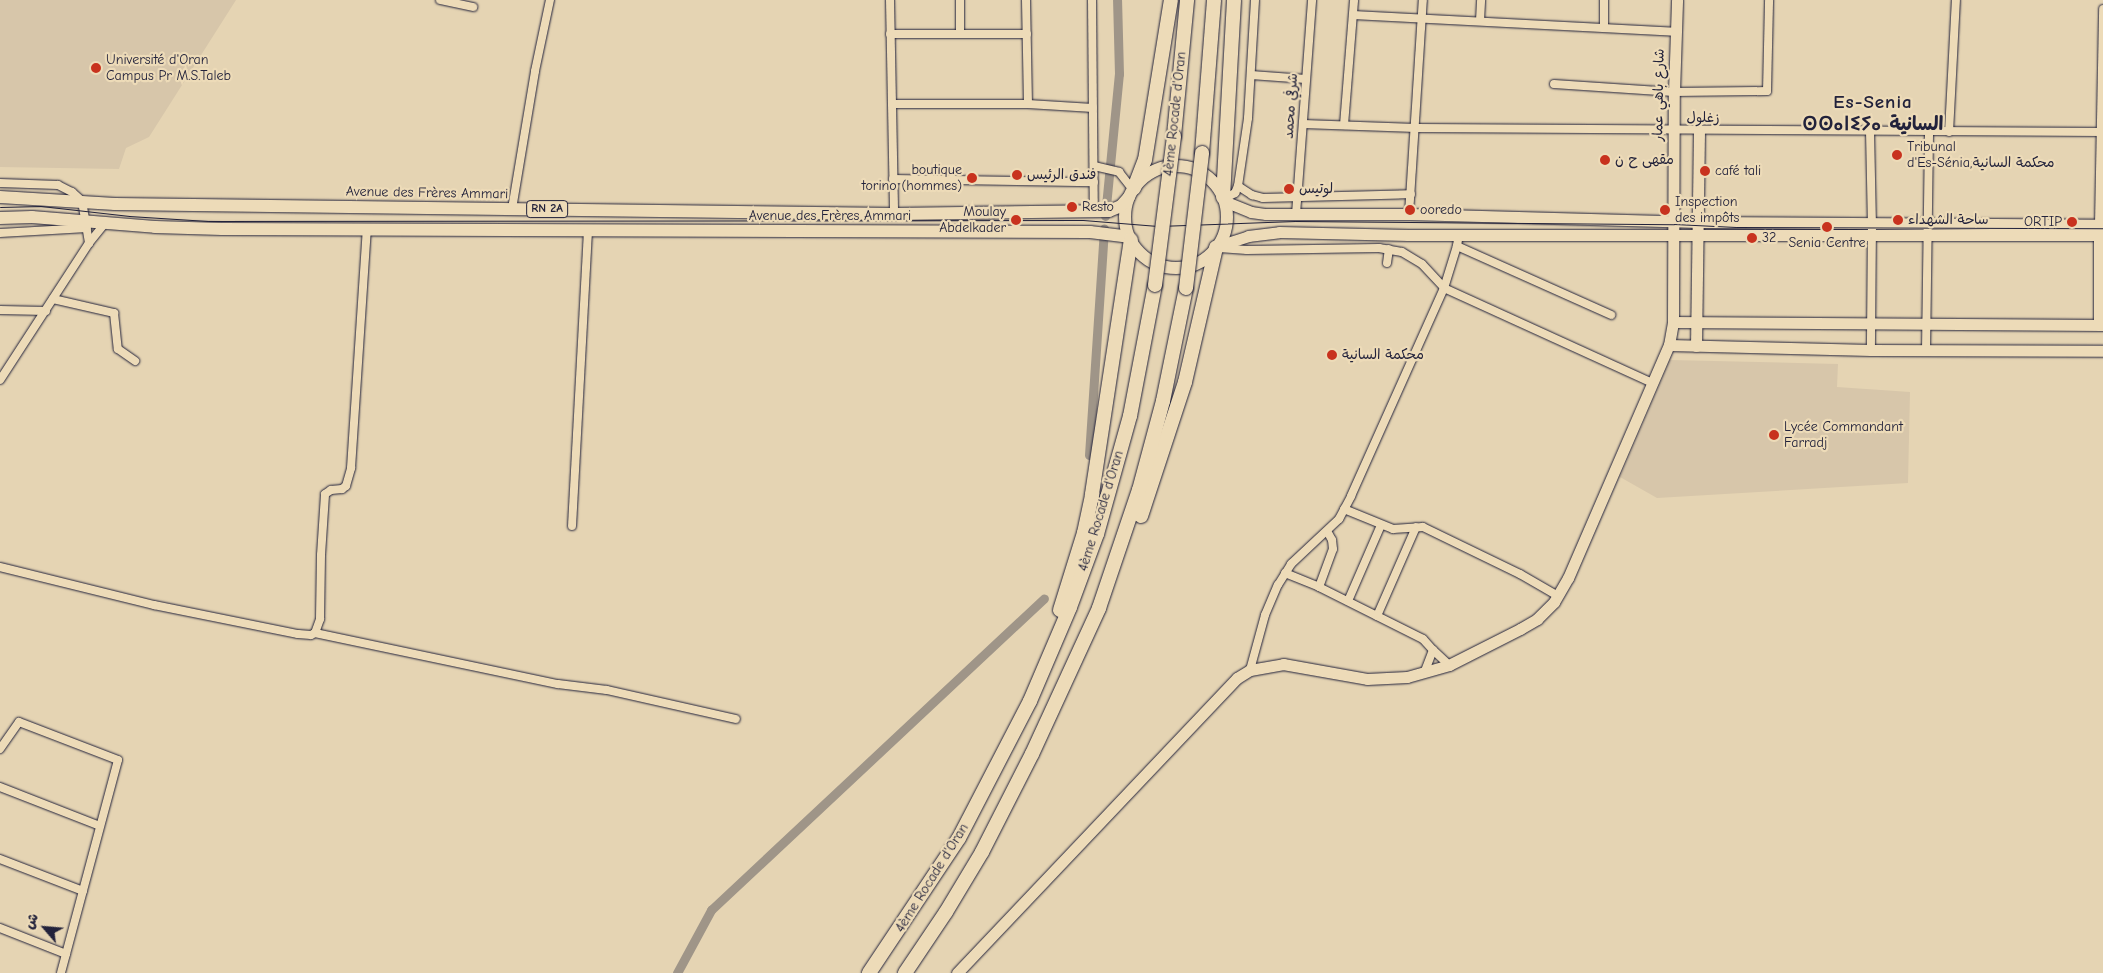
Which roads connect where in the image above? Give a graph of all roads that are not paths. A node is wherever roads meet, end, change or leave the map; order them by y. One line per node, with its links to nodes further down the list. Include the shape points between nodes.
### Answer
1 (440, 0): 20 (street)
2 (550, 0): 57 (street)
3 (890, 0): 27 (street)
4 (960, 0): 28 (street)
5 (1026, 0): 29 (street)
6 (1092, 0): 36 (street)
7 (1171, 0): 51 (highway, via 1145,160)
8 (1187, 0): 116 (highway, 4ème Rocade d'Oran, bridge, via 1155,285 1130,416 1098,534)
9 (1214, 0): 112 (highway, 4ème Rocade d'Oran, bridge, via 1202,153 1186,288 1163,401 1117,560)
10 (1234, 0): 55 (highway)
11 (1255, 0): 30 (street)
12 (1312, 0): 31 (street, شرفي محمد)
13 (1354, 0): 22 (street)
14 (1423, 0): 23 (street)
15 (1481, 0): 24 (street)
16 (1604, 0): 25 (street)
17 (1677, 0): 26 (main road, شارع باهي عمار)
18 (1769, 0): 33 (street, via 1767,91)
19 (1956, 0): 44 (street)
20 (473, 7)
21 (2103, 9): 45 (street)
22 (1353, 15): 23 (street); 38 (street)
23 (1422, 18): 24 (street); 39 (street)
24 (1480, 21): 25 (street)
25 (1604, 28): 26 (street)
26 (1675, 32): 33 (main road, شارع باهي عمار)
27 (890, 34): 28 (street); 34 (street)
28 (960, 34): 29 (street)
29 (1027, 34): 35 (street)
30 (1251, 75): 31 (street); 50 (street)
31 (1306, 80): 37 (street, شرفي محمد)
32 (1554, 84): 33 (street)
33 (1674, 92): 40 (main road, شارع باهي عمار)
34 (892, 104): 35 (street); 47 (street)
35 (1028, 104): 36 (street)
36 (1093, 108): 46 (street)
37 (1303, 124): 38 (street, زغلول); 54 (street, شرفي محمد)
38 (1344, 125): 39 (street, زغلول)
39 (1416, 128): 40 (street, زغلول); 52 (street)
40 (1674, 131): 41 (street, زغلول); 63 (main road, شارع باهي عمار)
41 (1699, 131): 42 (street, زغلول); 65 (main road)
42 (1870, 132): 43 (street, زغلول); 68 (street)
43 (1929, 132): 44 (street, زغلول); 69 (street)
44 (1949, 132): 45 (street, زغلول)
45 (2102, 132): 71 (street)
46 (1094, 166): 48 (street); 51 (street, via 1115,169 1123,175)
47 (893, 179): 48 (street); 59 (street)
48 (1094, 182): 58 (street)
49 (0, 183): 56 (street, via 58,184)
50 (1238, 186): 54 (street, via 1259,197); 55 (street, via 1235,193)
51 (1132, 192): 55 (main road, via 1152,172 1175,166 1198,171 1212,182); 58 (main road, RN 2A, via 1121,206); 75 (main road, via 1125,221)
52 (1411, 194): 54 (street); 61 (street)
53 (0, 196): 56 (main road, Avenue des Frères Ammari / RN 2A)
54 (1297, 198): 60 (street, شرفي محمد)
55 (1224, 199): 60 (main road, via 1257,213); 78 (main road, via 1226,224)
56 (82, 201): 57 (main road, Avenue des Frères Ammari / RN 2A); 66 (street)
57 (512, 209): 59 (main road, Avenue des Frères Ammari / RN 2A)
58 (1094, 212): 59 (main road, Avenue des Frères Ammari / RN 2A)
59 (894, 214)
60 (1296, 214): 61 (main road)
61 (1409, 214): 63 (main road)
62 (0, 218): 66 (main road, Avenue des Frères Ammari / RN 2A, via 32,217)
63 (1674, 221): 65 (main road); 74 (main road, شارع باهي عمار)
64 (106, 222): 66 (main road, Avenue des Frères Ammari / RN 2A); 67 (main road, Avenue des Frères Ammari / RN 2A, via 155,227); 77 (street)
65 (1699, 222): 68 (main road); 73 (main road)
66 (86, 224): 72 (street); 77 (street)
67 (367, 229): 70 (main road, Avenue des Frères Ammari / RN 2A); 110 (street, via 351,468 346,486 325,494 320,555 320,619)
68 (1872, 229): 69 (main road); 73 (main road); 88 (street)
69 (1926, 229): 71 (main road); 90 (street)
70 (588, 230): 75 (main road, Avenue des Frères Ammari / RN 2A, via 1090,232); 101 (street)
71 (2100, 230): 89 (main road)
72 (0, 233)
73 (1699, 234): 74 (main road); 87 (main road)
74 (1674, 235): 76 (main road); 86 (main road, شارع باهي عمار)
75 (1130, 239): 78 (main road, via 1150,261 1171,267 1192,265 1205,259); 116 (highway, via 1084,533)
76 (1458, 240): 78 (main road, via 1279,232 1248,236); 81 (street); 85 (street)
77 (89, 243): 82 (street)
78 (1217, 247): 79 (street, via 1240,250); 112 (highway, via 1185,382 1165,446 1136,528)
79 (1389, 249): 80 (street); 81 (street, via 1412,257)
80 (1387, 263)
81 (1444, 288): 98 (street); 99 (street)
82 (53, 299): 84 (street); 96 (street, via 114,313 118,349)
83 (0, 310): 84 (street)
84 (46, 311): 97 (street)
85 (1611, 315)
86 (1673, 322): 87 (main road); 91 (main road, شارع باهي عمار)
87 (1697, 323): 88 (main road); 92 (main road)
88 (1870, 324): 90 (main road); 93 (street)
89 (2101, 325): 90 (main road)
90 (1925, 326): 94 (street)
91 (1670, 345): 92 (main road); 98 (main road, شارع باهي عمار)
92 (1696, 346): 93 (main road)
93 (1871, 350): 94 (main road)
94 (1926, 350): 95 (main road)
95 (2103, 351)
96 (135, 361)
97 (1, 378)
98 (1652, 383): 107 (main road, شارع باهي عمار)
99 (1344, 509): 100 (street); 103 (street)
100 (1381, 525): 102 (street, via 1393,529); 108 (street)
101 (572, 526)
102 (1416, 527): 107 (street, via 1423,527 1520,574); 109 (street)
103 (1327, 531): 105 (street); 106 (street, via 1333,549)
104 (0, 567): 110 (street, via 154,605 298,634 311,636)
105 (1285, 573): 106 (street); 114 (street, via 1265,615)
106 (1319, 586): 108 (street)
107 (1558, 596): 113 (main road, شارع باهي عمار, via 1537,619)
108 (1348, 601): 109 (street)
109 (1378, 616): 111 (street, via 1423,639)
110 (315, 633): 117 (street, via 558,684 607,690)
111 (1433, 650): 113 (street); 115 (street)
112 (1080, 651): 127 (highway, 4ème Rocade d'Oran, via 982,852)
113 (1449, 665): 115 (main road, شارع باهي عمار)
114 (1250, 670): 115 (main road, شارع باهي عمار, via 1283,664 1367,679 1389,679); 128 (main road, via 1238,678)
115 (1424, 672)
116 (1030, 701): 126 (highway, 4ème Rocade d'Oran, via 959,838)
117 (736, 719)
118 (0, 750): 120 (street, via 19,722 118,760)
119 (0, 787): 120 (street)
120 (100, 826): 122 (street)
121 (0, 859): 122 (street)
122 (83, 891): 124 (street)
123 (0, 928): 124 (street)
124 (66, 954): 125 (street)
125 (61, 973)
126 (869, 973)
127 (905, 973)
128 (957, 973)

